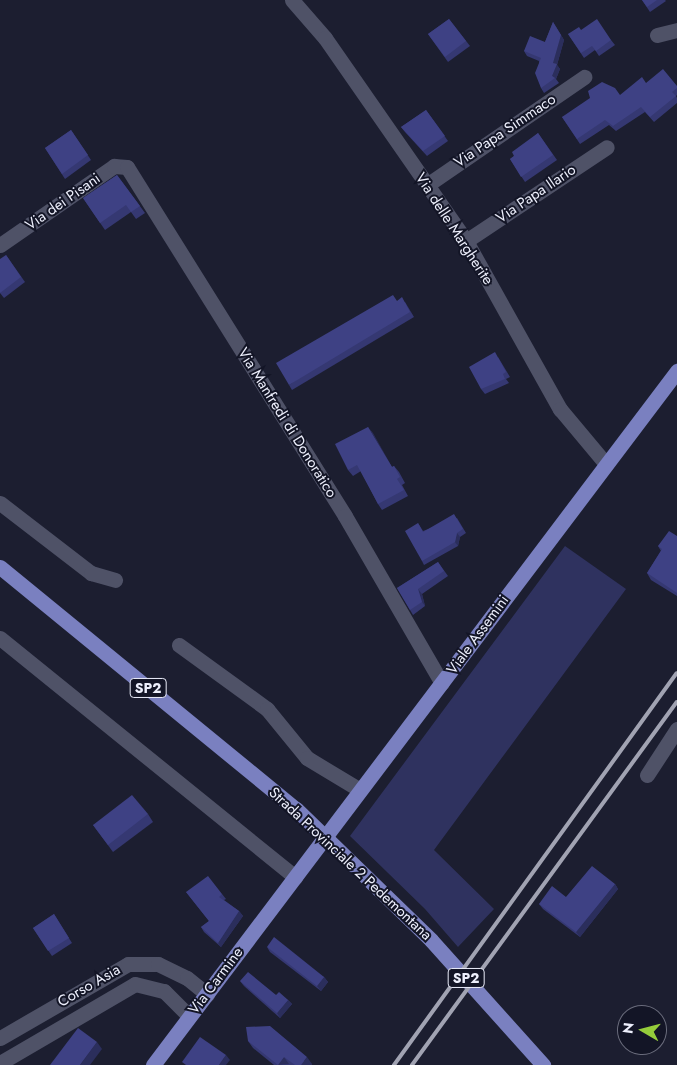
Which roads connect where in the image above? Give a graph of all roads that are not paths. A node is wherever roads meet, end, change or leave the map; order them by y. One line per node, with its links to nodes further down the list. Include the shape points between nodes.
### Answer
1 (292, 0): 7 (street, Via delle Margherite, via 325,38)
2 (677, 30): 3 (street)
3 (657, 35)
4 (584, 77): 7 (street, Via Papa Simmaco)
5 (607, 147): 8 (street, Via Papa Ilario)
6 (127, 167): 9 (street, Via dei Pisani, via 114,166); 17 (street, Via Manfredi di Donoratico, via 345,516)
7 (426, 185): 8 (street, Via delle Margherite)
8 (466, 241): 11 (street, Via delle Margherite, via 560,409)
9 (0, 245)
10 (677, 371): 11 (main road, Viale Assemini)
11 (606, 464): 17 (main road, Viale Assemini)
12 (0, 503): 14 (street, via 91,573)
13 (0, 568): 28 (main road, Strada Provinciale 2 Pedemontana / SP2, via 296,810 431,940)
14 (115, 580)
15 (0, 638): 21 (street)
16 (179, 645): 20 (street, via 267,709 307,758)
17 (442, 683): 20 (main road, Viale Assemini)
18 (677, 730): 19 (street)
19 (647, 775)
20 (360, 790): 21 (main road, Viale Assemini)
21 (295, 877): 22 (main road, Viale Assemini)
22 (278, 898): 23 (main road, Via Carmine)
23 (206, 994): 24 (main road, Via Carmine); 25 (street, Corso Asia, via 187,978 158,964 128,964)
24 (189, 1016): 26 (street, Corso Asia, via 164,991 136,984); 27 (main road, Via Carmine)
25 (0, 1038)
26 (0, 1063)
27 (154, 1065)
28 (543, 1065)

